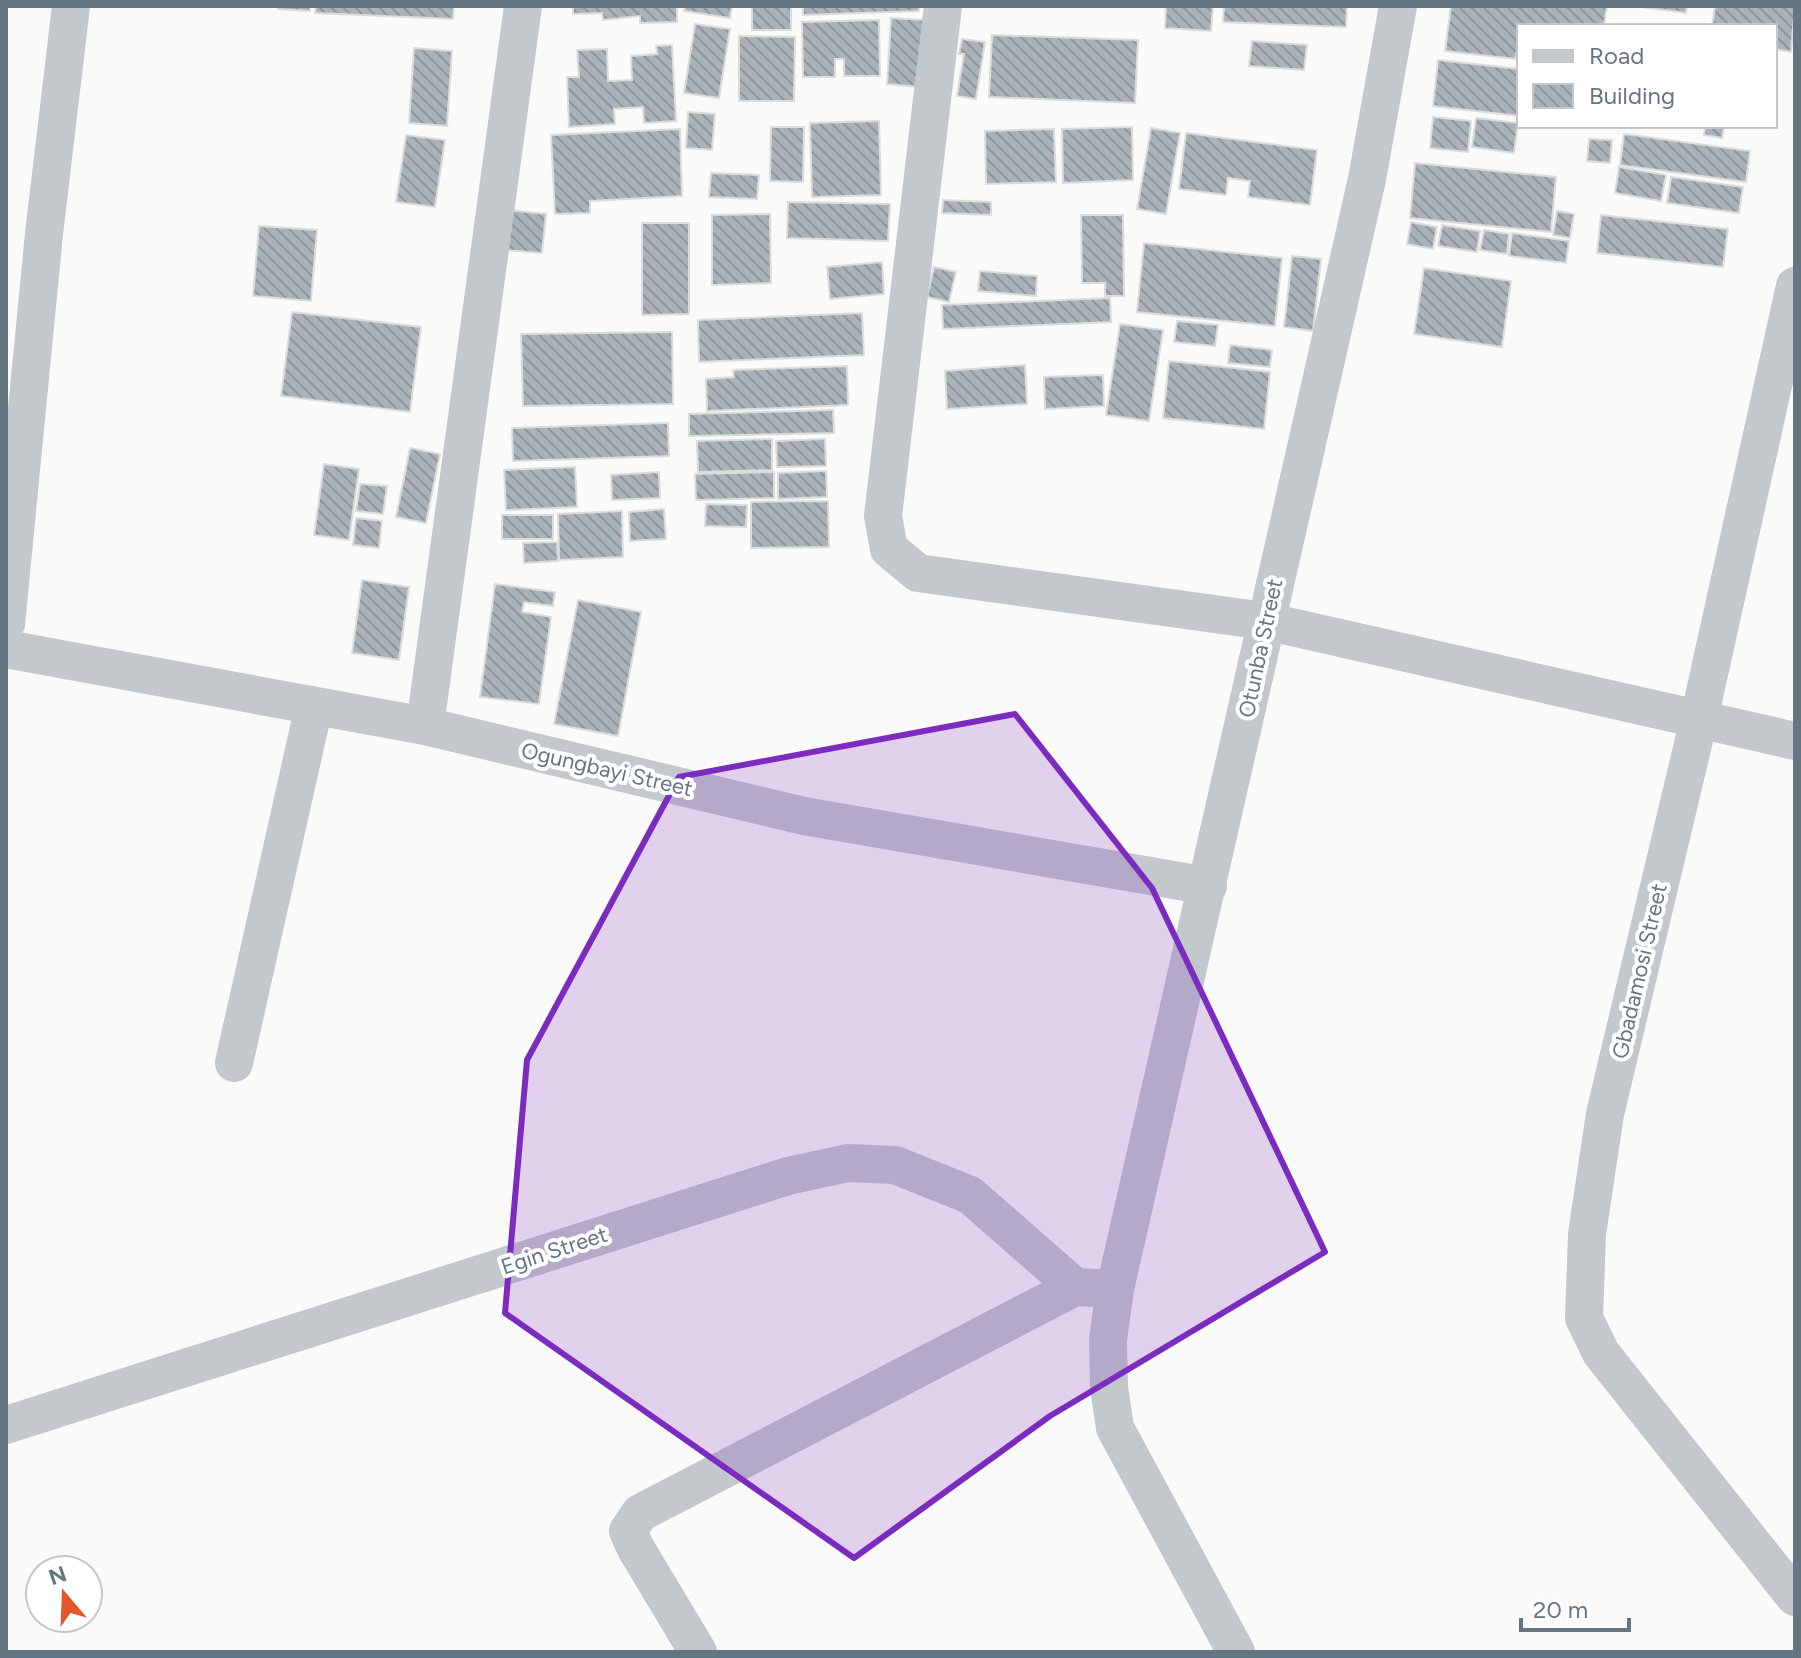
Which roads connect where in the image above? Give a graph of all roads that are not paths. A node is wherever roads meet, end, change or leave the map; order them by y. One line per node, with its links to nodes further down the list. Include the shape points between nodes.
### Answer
1 (71, 6): 7 (street)
2 (523, 6): 11 (street)
3 (943, 6): 6 (street, via 883,516 889,549 918,573)
4 (1398, 6): 6 (street, Otunba Street, via 1367,179)
5 (1795, 286): 10 (street, Gbadamosi Street)
6 (1265, 621): 10 (street); 13 (street, Otunba Street)
7 (6, 624)
8 (6, 649): 9 (street, Ogungbayi Street)
9 (314, 706): 11 (street, Ogungbayi Street); 14 (street)
10 (1699, 719): 12 (street); 18 (street, Gbadamosi Street, via 1605,1114 1587,1234 1584,1318 1601,1353)
11 (425, 726): 13 (street, Ogungbayi Street, via 804,816)
12 (1795, 741)
13 (1208, 886): 16 (street, Otunba Street)
14 (234, 1063)
15 (1075, 1287): 16 (street); 17 (street, Egin Street, via 970,1195 895,1165 848,1163 788,1176); 19 (street, via 640,1513 628,1531)
16 (1115, 1289): 20 (street, Otunba Street, via 1108,1340 1115,1428)
17 (6, 1425)
18 (1795, 1597)
19 (698, 1652)
20 (1236, 1652)

